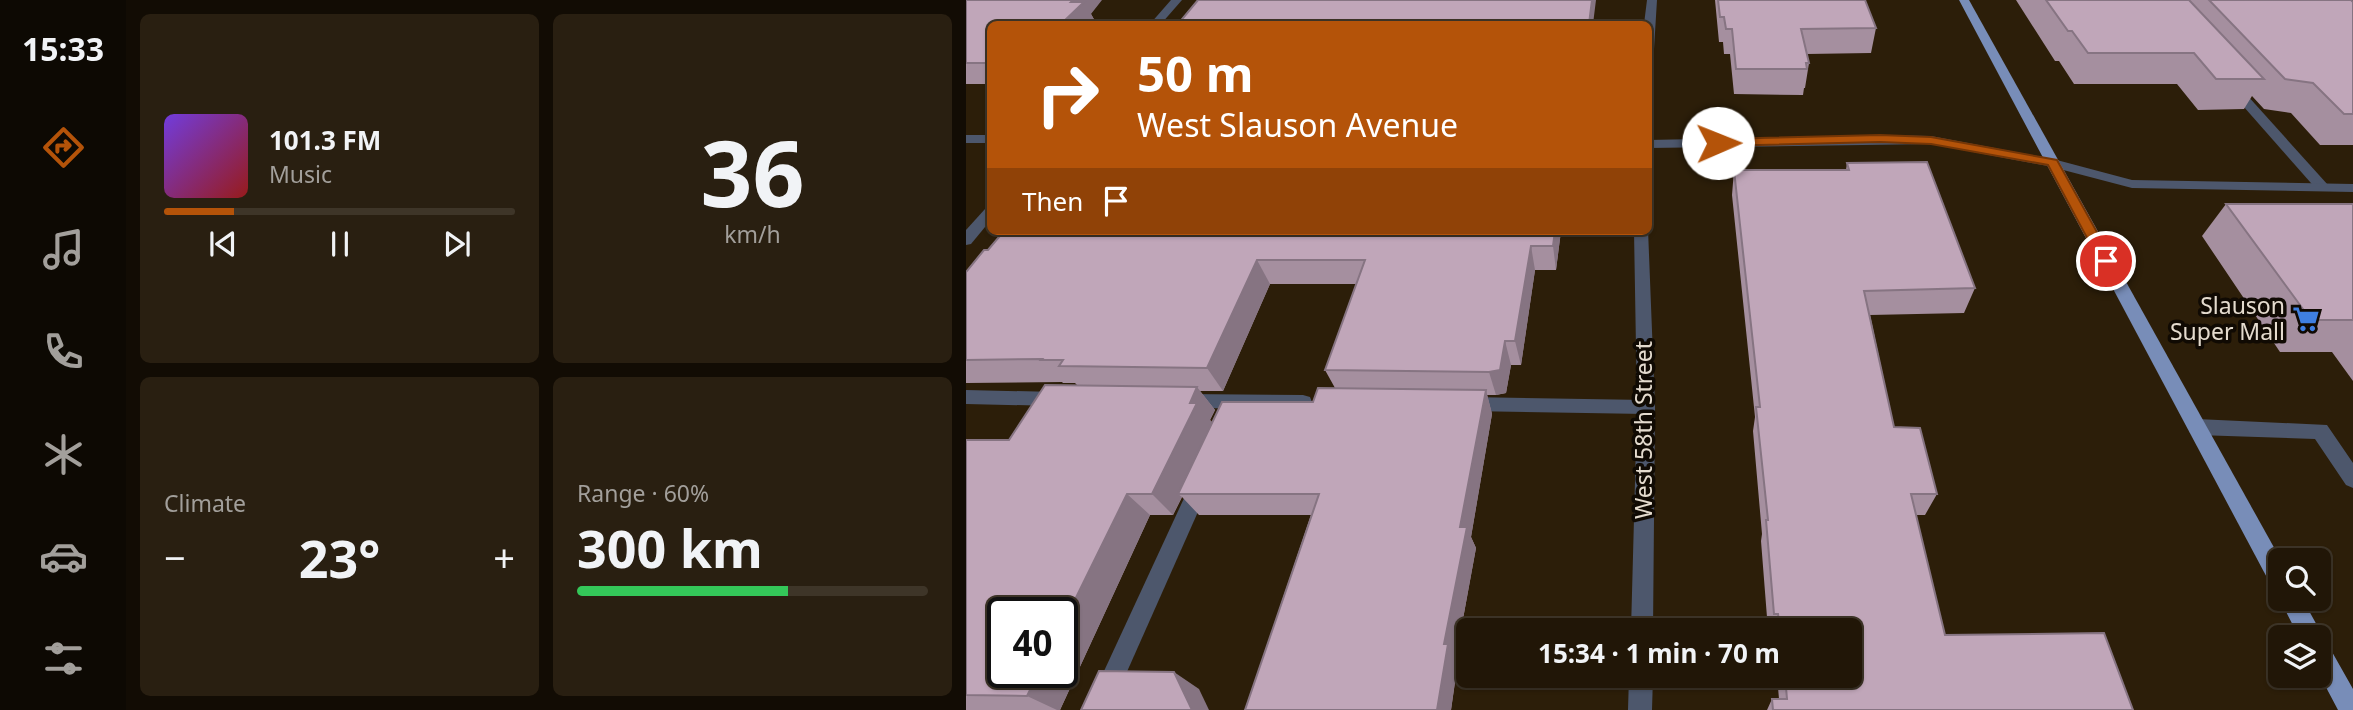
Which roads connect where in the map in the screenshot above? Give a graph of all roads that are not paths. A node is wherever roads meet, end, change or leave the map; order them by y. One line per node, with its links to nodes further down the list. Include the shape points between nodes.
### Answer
1 (1177, 0): 4 (street)
2 (1653, 0): 5 (street)
3 (1964, 0): 10 (main road)
4 (1159, 21)
5 (1651, 21)
6 (2226, 79): 11 (street)
7 (966, 139): 8 (street)
8 (987, 139)
9 (1652, 144): 10 (street, via 1931,140)
10 (2053, 163): 11 (street, via 2132,184); 24 (main road)
11 (2323, 188): 12 (street)
12 (2353, 188)
13 (987, 216): 15 (street)
14 (1642, 235): 22 (street, West 58th Street)
15 (966, 240)
16 (966, 397): 17 (street)
17 (1075, 399)
18 (1170, 401): 19 (street)
19 (1238, 402): 20 (street); 23 (street)
20 (1321, 403)
21 (1445, 404): 22 (street)
22 (1646, 407): 28 (street, West 58th Street)
23 (1226, 426)
24 (2197, 427): 26 (street, via 2320,431); 27 (main road)
25 (1210, 463): 31 (street)
26 (2353, 479)
27 (2268, 558)
28 (1642, 618)
29 (2331, 673): 33 (main road)
30 (1641, 688): 32 (street)
31 (1098, 710)
32 (1640, 710)
33 (2351, 710)

